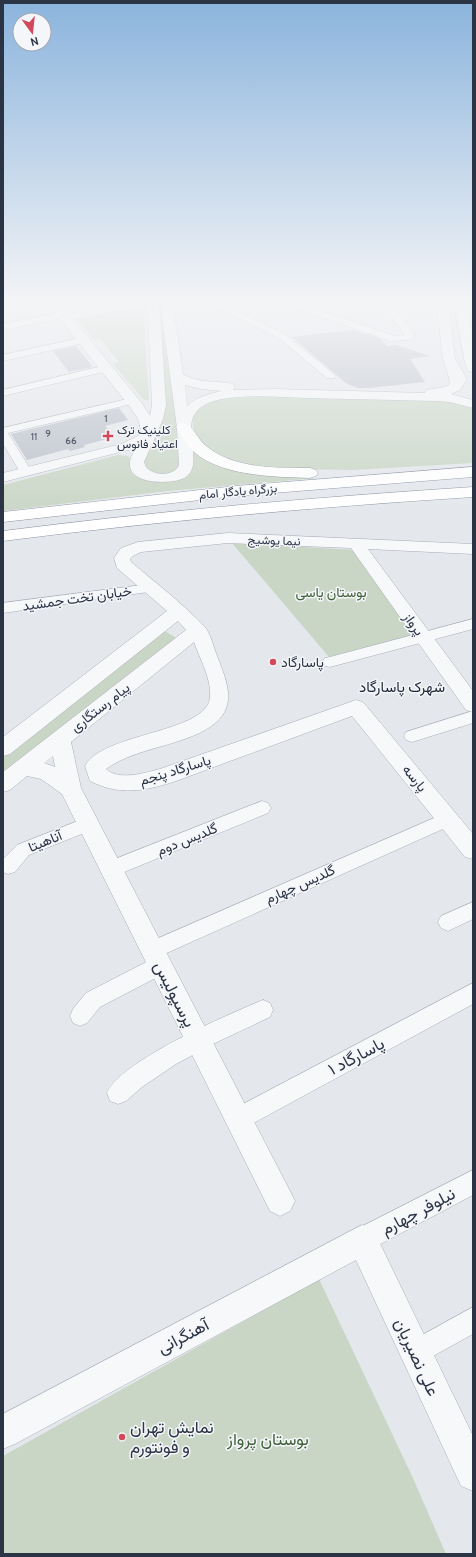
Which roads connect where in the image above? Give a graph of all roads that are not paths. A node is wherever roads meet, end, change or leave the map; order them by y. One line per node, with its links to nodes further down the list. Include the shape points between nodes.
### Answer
1 (91, 372): 11 (street)
2 (110, 372): 13 (street)
3 (157, 372): 12 (street)
4 (176, 372): 8 (street)
5 (326, 372): 9 (street)
6 (454, 372): 8 (street, via 457,382 455,387 440,392 413,394 211,386 189,383)
7 (456, 372): 10 (street)
8 (176, 375): 15 (street)
9 (331, 376)
10 (468, 386)
11 (3, 392)
12 (159, 397): 13 (street, via 148,406); 18 (street, via 156,419)
13 (132, 401): 16 (street); 18 (street, via 145,419)
14 (473, 404): 15 (street, via 436,397 230,394 198,403 192,408)
15 (184, 427): 20 (street, via 186,466 183,471 171,477 156,478 140,472); 23 (highway, via 200,449 208,455 242,467 298,473)
16 (3, 431)
17 (3, 435): 21 (street)
18 (149, 436): 19 (street, via 134,444); 20 (street)
19 (90, 456): 20 (street, via 128,453 133,457); 21 (street)
20 (137, 467)
21 (26, 472): 24 (street)
22 (473, 472): 23 (highway, بزرگراه یادگار امام)
23 (409, 476): 26 (highway, بزرگراه یادگار امام, via 236,491)
24 (3, 478)
25 (473, 492): 27 (highway, بزرگراه یادگار امام, via 351,499)
26 (3, 517)
27 (108, 522): 28 (highway, بزرگراه یادگار امام); 30 (highway)
28 (3, 536)
29 (362, 544): 31 (street, نیما یوشیج); 32 (street, نیما یوشیج, via 228,538 138,547 127,552 122,558 123,564); 37 (street, پرواز)
30 (3, 545)
31 (473, 549)
32 (150, 588): 33 (street, خیابان تخت جمشید); 34 (street)
33 (3, 608)
34 (178, 612): 36 (street); 45 (street, پیام رستگاری)
35 (473, 624): 37 (street)
36 (198, 630): 41 (street, پاسارگاد پنجم, via 216,675 221,698 216,710 208,719 192,727 102,760 95,766 97,775 106,781 125,784 169,775); 44 (street, پیام رستگاری)
37 (430, 636): 38 (street); 39 (street, پرواز); 40 (street, پرواز)
38 (330, 662)
39 (473, 683)
40 (473, 705)
41 (356, 707): 50 (street, پارسه)
42 (473, 717): 43 (street)
43 (412, 736)
44 (60, 738): 46 (street, پیام رستگاری); 48 (street, پرسپولیس)
45 (3, 748)
46 (24, 768): 47 (street, پیام رستگاری); 48 (street, پرسپولیس, via 42,770 58,777)
47 (3, 784)
48 (70, 788): 51 (street, پرسپولیس)
49 (262, 808): 54 (street, گلدیس دوم)
50 (448, 819): 52 (street, پارسه); 57 (street, گلدیس چهارم)
51 (88, 824): 53 (street, آناهیتا, via 23,850); 54 (street, پرسپولیس)
52 (473, 850)
53 (8, 866)
54 (112, 869): 57 (street, پرسپولیس)
55 (473, 910): 56 (street)
56 (448, 922)
57 (156, 957): 60 (street, گلدیس چهارم, via 93,1000); 61 (street, پرسپولیس)
58 (473, 993): 63 (street, پاسارگاد ۱)
59 (263, 1010): 61 (street)
60 (80, 1016)
61 (198, 1040): 62 (street, via 136,1076); 63 (street, پرسپولیس)
62 (118, 1093)
63 (238, 1119): 65 (street, پرسپولیس)
64 (473, 1182): 66 (street, نیلوفر چهارم)
65 (280, 1201)
66 (362, 1240): 68 (street, علی نصیریان); 69 (street, آهنگرانی)
67 (473, 1320): 68 (street)
68 (415, 1353): 70 (street, علی نصیریان)
69 (3, 1432)
70 (473, 1474)

